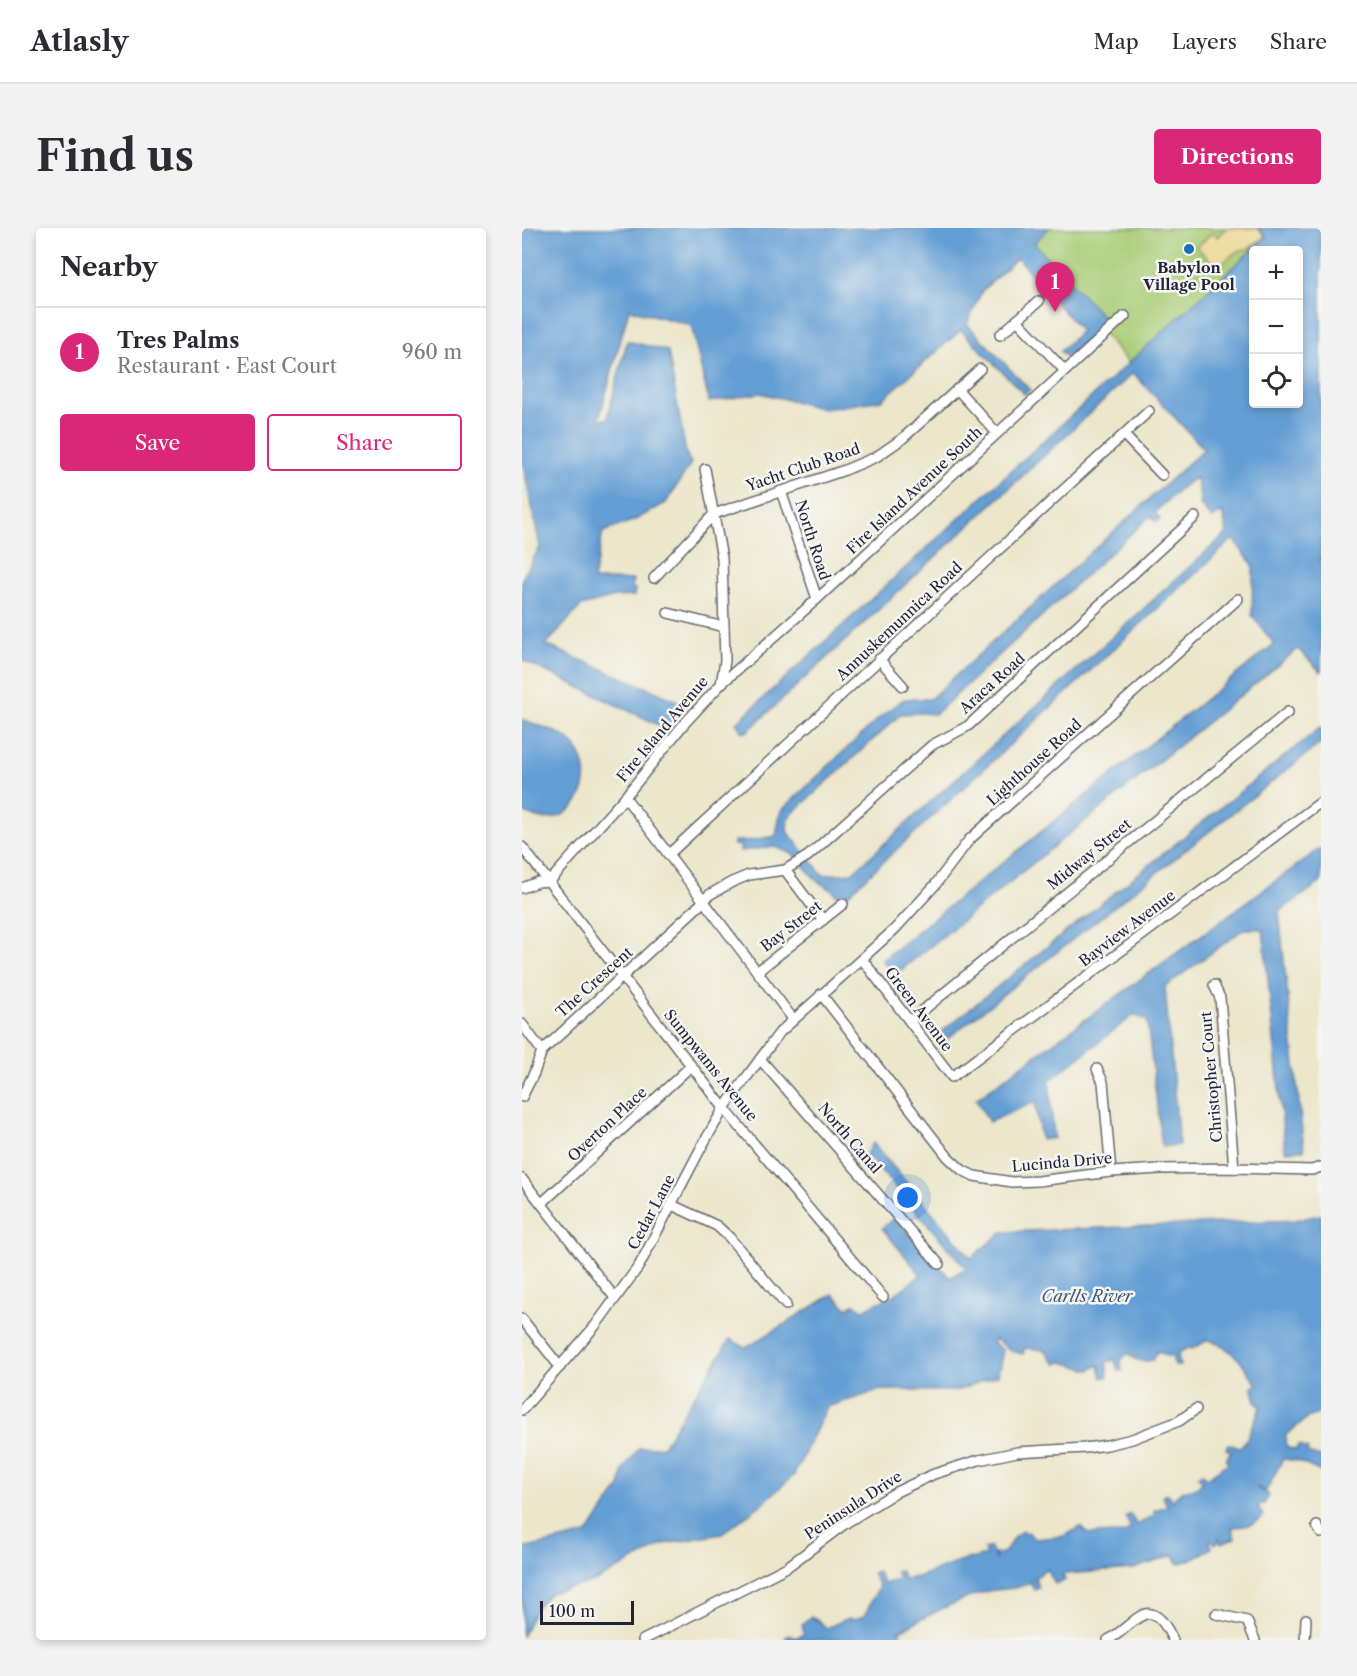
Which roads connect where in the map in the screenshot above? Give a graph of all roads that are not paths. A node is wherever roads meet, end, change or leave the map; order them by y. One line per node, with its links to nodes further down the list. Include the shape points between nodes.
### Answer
1 (1039, 301): 3 (street)
2 (1125, 316): 6 (street, Fire Island Avenue South)
3 (1017, 320): 4 (street); 6 (street)
4 (1000, 335)
5 (980, 369): 7 (street, Yacht Club Road)
6 (1065, 372): 9 (street, Fire Island Avenue South)
7 (957, 389): 9 (street); 13 (street, Yacht Club Road, via 876,457)
8 (1149, 411): 10 (street, Annuskemunnica Road)
9 (997, 434): 17 (street, Fire Island Avenue South)
10 (1124, 435): 12 (street); 21 (street, Annuskemunnica Road)
11 (705, 469): 14 (street, Fire Island Avenue)
12 (1161, 476)
13 (781, 490): 14 (street, Yacht Club Road); 17 (street, North Road)
14 (714, 514): 16 (street); 20 (street, Fire Island Avenue, via 722,558)
15 (1195, 517): 29 (street, Araca Road, via 968,726 932,745 808,856)
16 (654, 578)
17 (817, 599): 22 (street, Fire Island Avenue South)
18 (1238, 599): 35 (street, Lighthouse Road, via 969,840 917,906)
19 (668, 614): 20 (street)
20 (724, 627): 22 (street, Fire Island Avenue)
21 (879, 659): 23 (street); 28 (street, Annuskemunnica Road)
22 (721, 684): 25 (street, Fire Island Avenue)
23 (903, 686)
24 (1288, 712): 41 (street, Midway Street)
25 (625, 797): 28 (street); 30 (street, Fire Island Avenue)
26 (1321, 802): 47 (street, Bayview Avenue)
27 (522, 847): 30 (street, Sumpwams Avenue)
28 (669, 854): 32 (street)
29 (784, 870): 32 (street, Araca Road, via 749,875); 34 (street)
30 (549, 880): 31 (street); 37 (street, Sumpwams Avenue)
31 (522, 888)
32 (704, 901): 36 (street); 37 (street, The Crescent)
33 (843, 904): 34 (street, Bay Street)
34 (823, 920): 36 (street, Bay Street)
35 (862, 959): 39 (street, Cedar Lane); 41 (street, Green Avenue)
36 (758, 971): 40 (street)
37 (623, 976): 43 (street, The Crescent); 45 (street, Sumpwams Avenue)
38 (1214, 985): 50 (street, Christopher Court, via 1220,998)
39 (821, 994): 40 (street, Cedar Lane); 52 (street, Lucinda Drive, via 962,1170 983,1179 1012,1182)
40 (793, 1018): 44 (street, Cedar Lane)
41 (910, 1021): 47 (street, Green Avenue)
42 (522, 1024): 43 (street)
43 (542, 1051): 48 (street, The Crescent)
44 (760, 1059): 49 (street, Cedar Lane); 56 (street, North Canal)
45 (691, 1066): 49 (street, Sumpwams Avenue); 54 (street, Overton Place)
46 (1097, 1069): 52 (street, via 1103,1082)
47 (952, 1077)
48 (522, 1097)
49 (724, 1108): 55 (street, Cedar Lane); 58 (street, Sumpwams Avenue)
50 (1234, 1167): 51 (street, Lucinda Drive); 52 (street, Lucinda Drive)
51 (1321, 1167)
52 (1112, 1172)
53 (522, 1179): 54 (street)
54 (542, 1203): 57 (street)
55 (672, 1205): 57 (street, Cedar Lane, via 639,1266); 59 (street, via 717,1226)
56 (939, 1264)
57 (615, 1298): 61 (street, Cedar Lane)
58 (883, 1298)
59 (786, 1305)
60 (522, 1318): 61 (street)
61 (560, 1367): 63 (street, Cedar Lane)
62 (1196, 1408): 66 (street, Peninsula Drive, via 1179,1421 1132,1439 1085,1449 1017,1452 934,1474 846,1523 787,1567)
63 (522, 1410)
64 (1216, 1614): 69 (street, via 1247,1621)
65 (1306, 1619): 70 (street)
66 (643, 1640)
67 (1108, 1640): 68 (street, via 1140,1615 1150,1614 1167,1626)
68 (1173, 1640)
69 (1255, 1640)
70 (1305, 1640)

